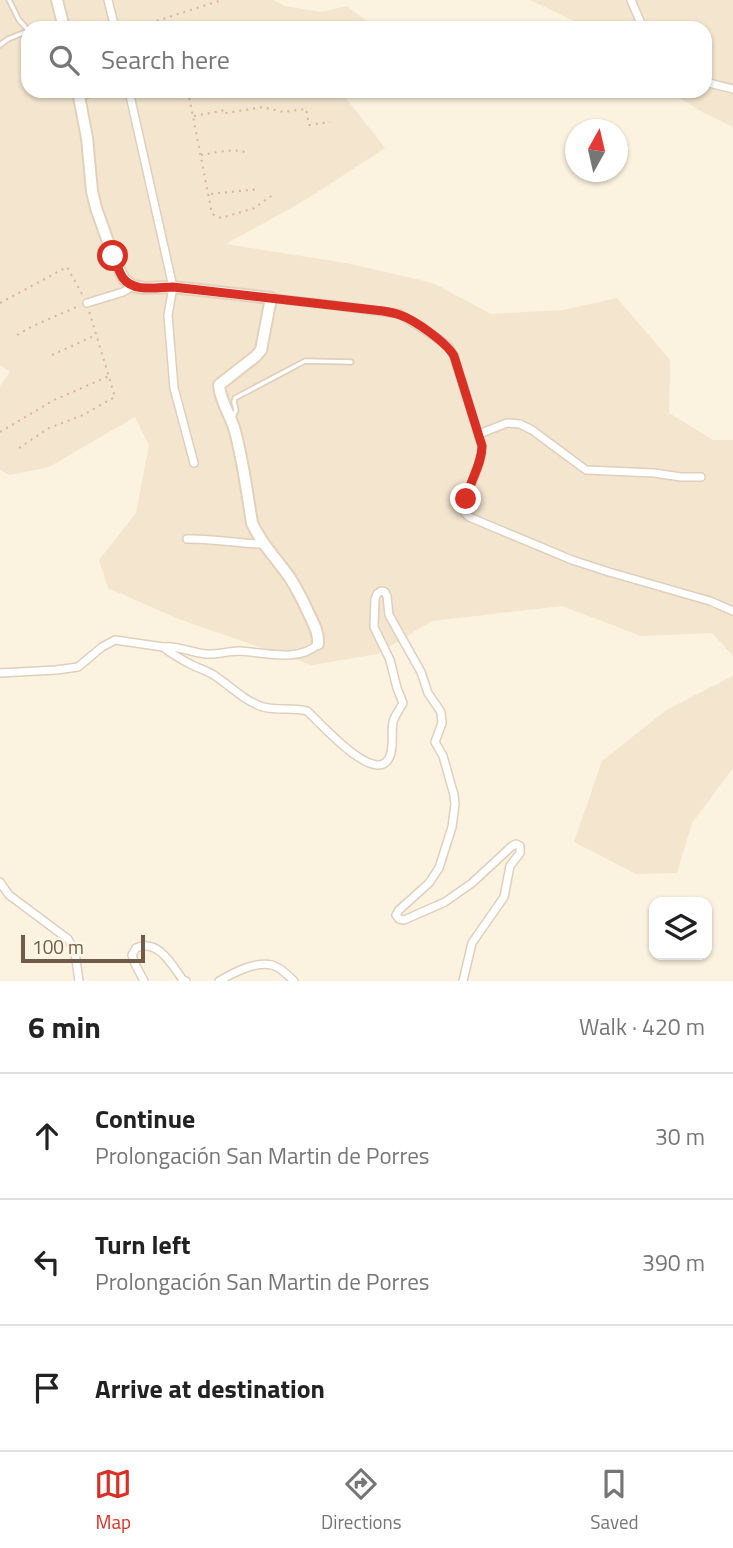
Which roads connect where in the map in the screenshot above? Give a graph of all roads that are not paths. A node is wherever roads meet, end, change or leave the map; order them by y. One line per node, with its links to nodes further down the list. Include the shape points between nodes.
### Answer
1 (9, 0): 8 (lane)
2 (57, 0): 5 (street)
3 (108, 0): 6 (street)
4 (631, 0): 7 (street)
5 (62, 21)
6 (113, 21)
7 (640, 21)
8 (21, 22)
9 (21, 34): 10 (lane)
10 (0, 45)
11 (712, 84): 12 (street)
12 (733, 89)
13 (80, 98): 15 (street, via 96,208 113,256 124,279)
14 (131, 98): 16 (street)
15 (133, 286): 16 (street); 18 (street)
16 (173, 287): 17 (street); 22 (street, via 168,315 174,388)
17 (271, 298): 20 (street, via 261,350 219,385); 21 (street, via 400,314 440,340 454,356)
18 (86, 303)
19 (351, 362): 20 (lane, via 305,361 238,396)
20 (231, 419): 25 (street, via 252,523)
21 (479, 434): 23 (street, via 507,423 520,424 586,470); 26 (street, via 482,450 465,507 469,517 572,560)
22 (194, 463)
23 (701, 477)
24 (187, 539): 25 (street)
25 (263, 544): 27 (street, via 300,596 319,636)
26 (733, 611)
27 (318, 644): 28 (street, via 302,653 273,655 205,654)
28 (163, 647): 29 (street, via 115,640 78,667); 36 (street, via 219,678 242,698 265,707 307,711 356,756 383,763 391,754 393,722 403,702 374,628 375,599 385,592 389,615 442,712 435,742 455,804 439,868 396,915 404,920 444,902 479,878 512,846 521,850 510,866 504,897 472,943)
29 (0, 673)
30 (0, 882): 31 (street, via 9,895 68,939)
31 (79, 981)
32 (144, 981): 33 (street, via 132,960 136,948 143,945 165,955)
33 (186, 981)
34 (219, 981): 35 (street, via 261,964 273,965)
35 (295, 981)
36 (463, 981)

